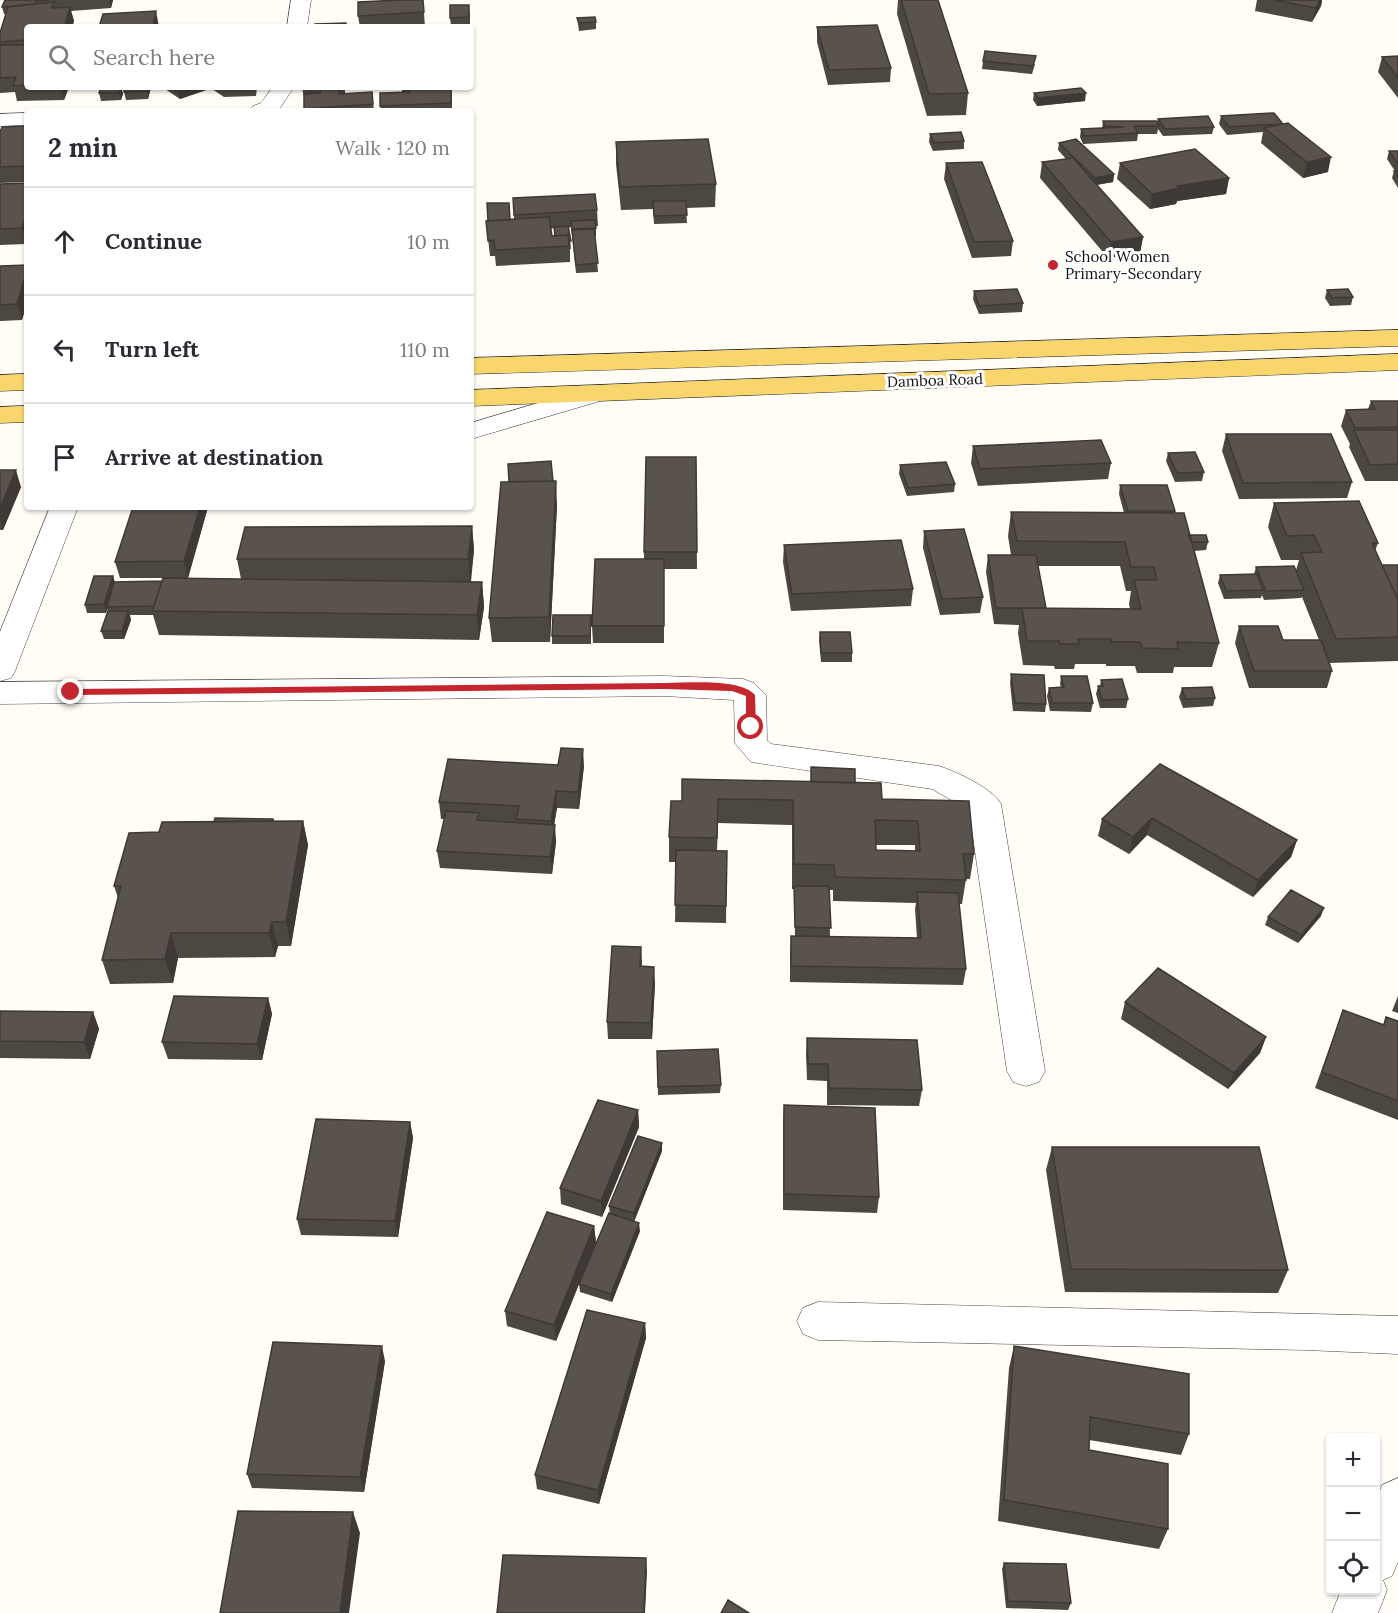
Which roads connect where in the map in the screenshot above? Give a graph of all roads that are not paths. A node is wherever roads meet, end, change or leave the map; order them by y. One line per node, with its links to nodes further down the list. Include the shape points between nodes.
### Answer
1 (301, 0): 2 (street)
2 (297, 24)
3 (282, 90): 4 (street)
4 (269, 108)
5 (24, 119): 6 (street)
6 (0, 120)
7 (1398, 338): 9 (main road, Damboa Road)
8 (1398, 362): 12 (main road, Damboa Road)
9 (474, 366)
10 (24, 382): 11 (main road)
11 (0, 383)
12 (598, 393): 13 (main road, Damboa Road); 16 (street)
13 (474, 398)
14 (24, 414): 15 (main road)
15 (0, 415)
16 (474, 430)
17 (63, 510): 18 (street)
18 (0, 671)
19 (0, 693): 20 (street, via 664,686 743,690 750,695 752,743 762,754 939,778 985,804)
20 (1026, 1071)
21 (818, 1321): 22 (street)
22 (1398, 1335)
23 (1398, 1500): 24 (street)
24 (1380, 1549)
25 (1362, 1595): 26 (street)
26 (1355, 1613)

